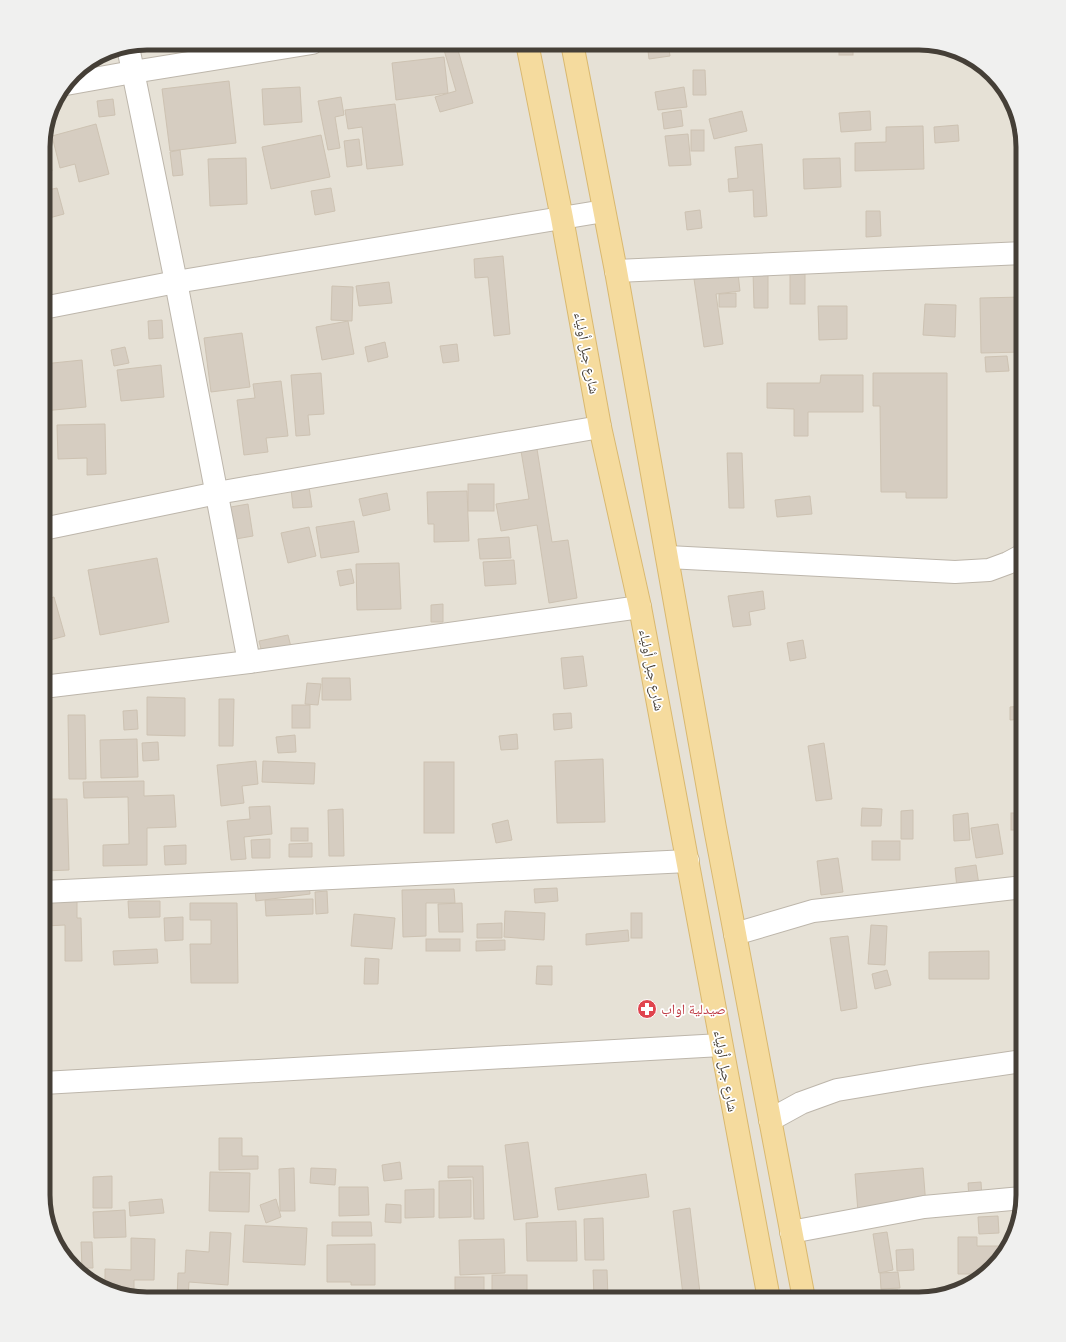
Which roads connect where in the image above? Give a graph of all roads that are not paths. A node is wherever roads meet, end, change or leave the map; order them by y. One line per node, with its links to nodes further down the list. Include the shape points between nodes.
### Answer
1 (269, 50): 5 (street)
2 (528, 50): 8 (main road, شارع جبل أولياء)
3 (573, 50): 7 (main road)
4 (129, 52): 5 (street)
5 (133, 72): 6 (street); 11 (street)
6 (75, 82)
7 (604, 211): 8 (street); 10 (main road)
8 (562, 218): 11 (street); 13 (main road, شارع جبل أولياء)
9 (1016, 253): 10 (street)
10 (616, 271): 16 (main road)
11 (176, 282): 12 (street); 14 (street)
12 (50, 307)
13 (600, 427): 14 (street); 18 (main road, شارع جبل أولياء)
14 (217, 493): 15 (street); 19 (street)
15 (50, 528)
16 (668, 557): 17 (street, via 955,572 989,570); 24 (main road)
17 (1016, 559)
18 (640, 607): 19 (street); 21 (main road, شارع جبل أولياء)
19 (249, 662): 20 (street)
20 (50, 686)
21 (688, 861): 23 (street); 25 (main road, شارع جبل أولياء)
22 (1016, 888): 24 (street, via 812,911)
23 (50, 892)
24 (735, 934): 28 (main road)
25 (721, 1045): 27 (street); 31 (main road, شارع جبل أولياء)
26 (1016, 1063): 28 (street, via 837,1090 801,1103)
27 (50, 1083)
28 (770, 1120): 30 (main road)
29 (1016, 1199): 30 (street, via 924,1207)
30 (791, 1232): 32 (main road)
31 (768, 1292)
32 (803, 1292)

